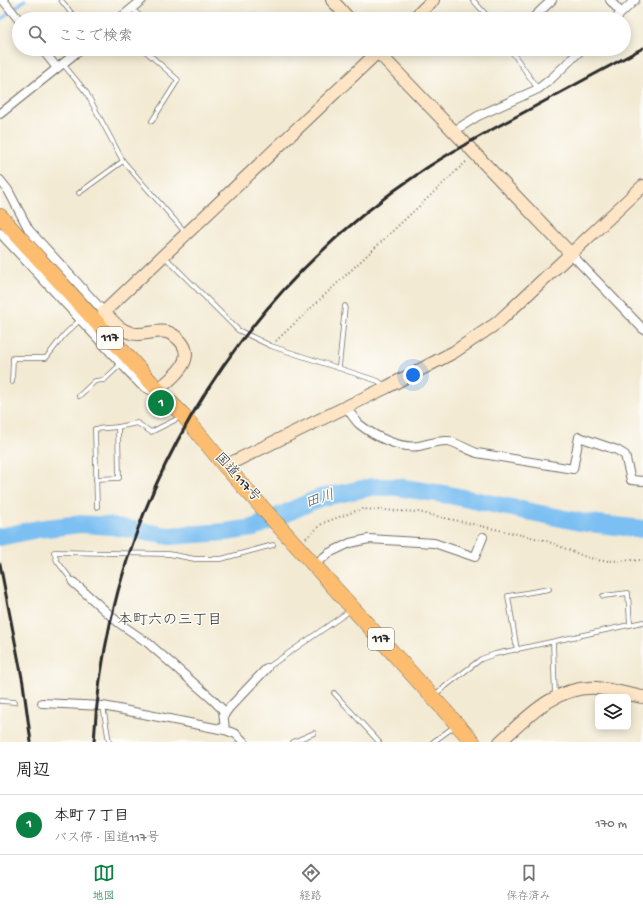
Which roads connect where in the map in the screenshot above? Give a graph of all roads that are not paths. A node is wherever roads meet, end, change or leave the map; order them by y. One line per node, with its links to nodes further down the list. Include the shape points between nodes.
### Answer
1 (3, 0): 11 (street)
2 (62, 0): 12 (lane)
3 (142, 0): 10 (street)
4 (332, 0): 15 (street)
5 (433, 0): 16 (street)
6 (473, 0): 17 (lane)
7 (552, 0): 18 (street)
8 (610, 0): 19 (street)
9 (635, 0): 20 (street)
10 (131, 9): 13 (street); 14 (lane)
11 (13, 12)
12 (71, 12)
13 (127, 12)
14 (135, 12)
15 (343, 12)
16 (420, 12)
17 (484, 12)
18 (539, 12)
19 (616, 12)
20 (622, 12)
21 (49, 56): 28 (street)
22 (72, 56): 28 (street)
23 (151, 56): 31 (lane, via 178,80)
24 (372, 56): 39 (street)
25 (384, 56): 32 (street)
26 (515, 56): 29 (lane)
27 (575, 56): 29 (street)
28 (60, 66): 30 (street); 33 (lane, via 86,92)
29 (538, 89): 32 (street, via 478,116)
30 (0, 114)
31 (152, 121)
32 (454, 131): 40 (street)
33 (123, 161): 36 (lane); 39 (lane)
34 (0, 180): 43 (street, via 29,230)
35 (643, 186): 40 (street)
36 (80, 193)
37 (0, 216): 50 (highway, 国道117号 / 117)
38 (0, 233): 44 (street)
39 (186, 234): 41 (street)
40 (571, 254): 45 (street); 49 (street, via 497,323 454,352)
41 (163, 256): 43 (street); 47 (lane, via 238,330 271,346)
42 (345, 306): 47 (lane)
43 (104, 312): 50 (street, via 122,330 132,334 167,332 184,345 184,364)
44 (80, 320): 46 (street); 48 (lane, via 46,358 13,358)
45 (643, 329)
46 (121, 364): 50 (street, via 141,385 150,390); 51 (lane, via 104,380 95,381)
47 (339, 367): 49 (lane, via 378,381)
48 (12, 382)
49 (387, 387): 52 (street)
50 (158, 390): 53 (highway, 国道117号 / 117)
51 (79, 396)
52 (346, 406): 55 (street); 57 (street, via 358,423 369,431 402,446 450,441 465,450 477,453 573,469 579,437 625,455 631,480)
53 (184, 416): 54 (lane, via 151,432 137,422); 55 (highway, 国道117号 / 117)
54 (118, 427): 56 (lane, via 96,429); 56 (lane, via 119,478)
55 (225, 466): 61 (highway, 国道117号 / 117)
56 (96, 479): 58 (lane)
57 (643, 481)
58 (97, 507)
59 (483, 536): 61 (street, via 475,557 434,543 369,539 350,543 329,553)
60 (273, 545): 62 (lane, via 221,559 195,559 169,554 54,552 57,562)
61 (314, 565): 65 (highway, 国道117号 / 117)
62 (73, 582): 79 (street, via 119,623 148,643 223,710)
63 (549, 589): 69 (lane, via 508,596)
64 (603, 596): 67 (lane, via 628,593)
65 (353, 608): 70 (lane); 72 (highway, 国道117号 / 117)
66 (643, 622): 67 (lane)
67 (630, 624): 68 (lane)
68 (553, 642): 69 (lane); 74 (lane)
69 (518, 650): 72 (lane, via 481,659)
70 (267, 668): 79 (street)
71 (334, 693): 86 (lane)
72 (432, 697): 80 (highway, 国道117号 / 117)
73 (643, 697): 74 (street, via 596,688 568,691)
74 (555, 698): 89 (street, via 543,704)
75 (0, 701): 76 (lane)
76 (15, 702)
77 (42, 704): 78 (street)
78 (103, 706): 81 (street); 83 (lane)
79 (224, 715): 81 (street)
80 (457, 724): 87 (lane); 88 (highway, 国道117号 / 117)
81 (226, 730): 84 (street, via 236,734)
82 (314, 733): 85 (lane)
83 (109, 742)
84 (244, 742)
85 (293, 742)
86 (378, 742)
87 (433, 742)
88 (473, 742)
89 (500, 742)

